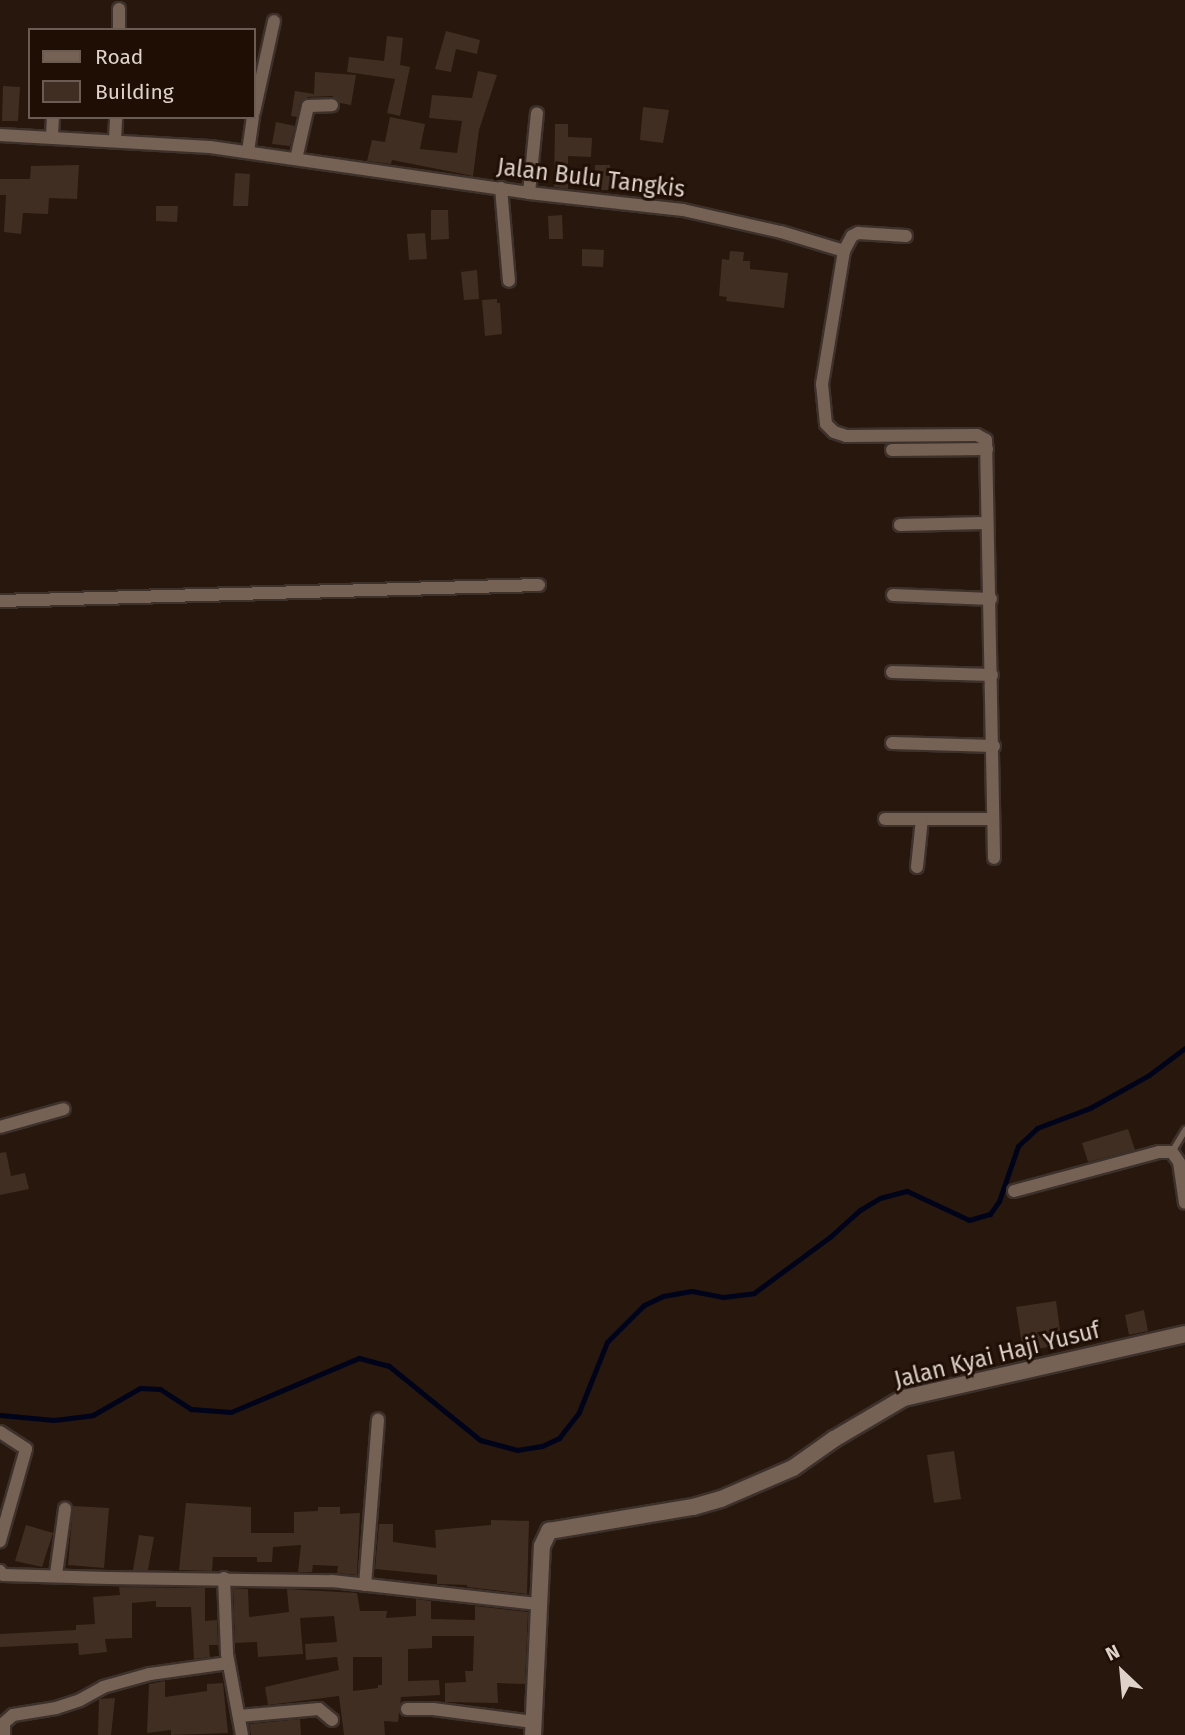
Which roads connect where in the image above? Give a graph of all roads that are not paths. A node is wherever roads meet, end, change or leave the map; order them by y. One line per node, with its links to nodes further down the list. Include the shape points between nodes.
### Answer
1 (119, 9): 3 (street)
2 (274, 21): 4 (street)
3 (119, 28)
4 (256, 103)
5 (332, 105): 14 (street, via 308,104)
6 (537, 113): 16 (street)
7 (53, 119): 11 (street)
8 (116, 119): 12 (street)
9 (253, 119): 13 (street)
10 (0, 135): 11 (street, Jalan Bulu Tangkis)
11 (52, 136): 12 (street, Jalan Bulu Tangkis)
12 (115, 139): 13 (street, Jalan Bulu Tangkis)
13 (248, 152): 14 (street, Jalan Bulu Tangkis)
14 (296, 159): 15 (street, Jalan Bulu Tangkis)
15 (501, 188): 16 (street, Jalan Bulu Tangkis); 19 (street)
16 (529, 193): 18 (street, Jalan Bulu Tangkis, via 683,210)
17 (906, 236): 18 (street, via 858,233)
18 (844, 251): 20 (street, via 822,384 828,428 846,436 977,435 985,438)
19 (509, 281)
20 (987, 449): 21 (street); 22 (street)
21 (892, 450)
22 (985, 523): 23 (street); 26 (street)
23 (900, 525)
24 (539, 585): 27 (street)
25 (893, 595): 26 (street)
26 (991, 599): 29 (street)
27 (0, 601)
28 (891, 672): 29 (street)
29 (992, 675): 31 (street)
30 (892, 743): 31 (street)
31 (994, 746): 32 (street)
32 (992, 818): 34 (street); 35 (street)
33 (885, 819): 34 (street)
34 (922, 819): 36 (street)
35 (994, 858)
36 (917, 867)
37 (64, 1109): 38 (street)
38 (0, 1127)
39 (1185, 1130): 40 (lane)
40 (1172, 1152): 41 (street); 42 (street, via 1179,1162)
41 (1014, 1191)
42 (1185, 1203)
43 (1185, 1334): 52 (street, Jalan Kyai Haji Yusuf, via 904,1398 793,1468 721,1499 553,1529 542,1546)
44 (378, 1420): 51 (street)
45 (0, 1432): 47 (street, via 25,1446 26,1453)
46 (65, 1509): 49 (street)
47 (0, 1541)
48 (0, 1571): 49 (street, via 3,1575)
49 (56, 1574): 50 (street)
50 (224, 1578): 51 (street); 53 (street)
51 (365, 1585): 52 (street)
52 (538, 1604): 57 (street, Jalan Kyai Haji Yusuf)
53 (228, 1663): 55 (street); 58 (street, via 150,1674 56,1708 13,1715 5,1723)
54 (407, 1709): 57 (street, via 433,1709)
55 (239, 1716): 56 (street, via 319,1709); 59 (street)
56 (332, 1720)
57 (533, 1728)
58 (4, 1735)
59 (242, 1735)

